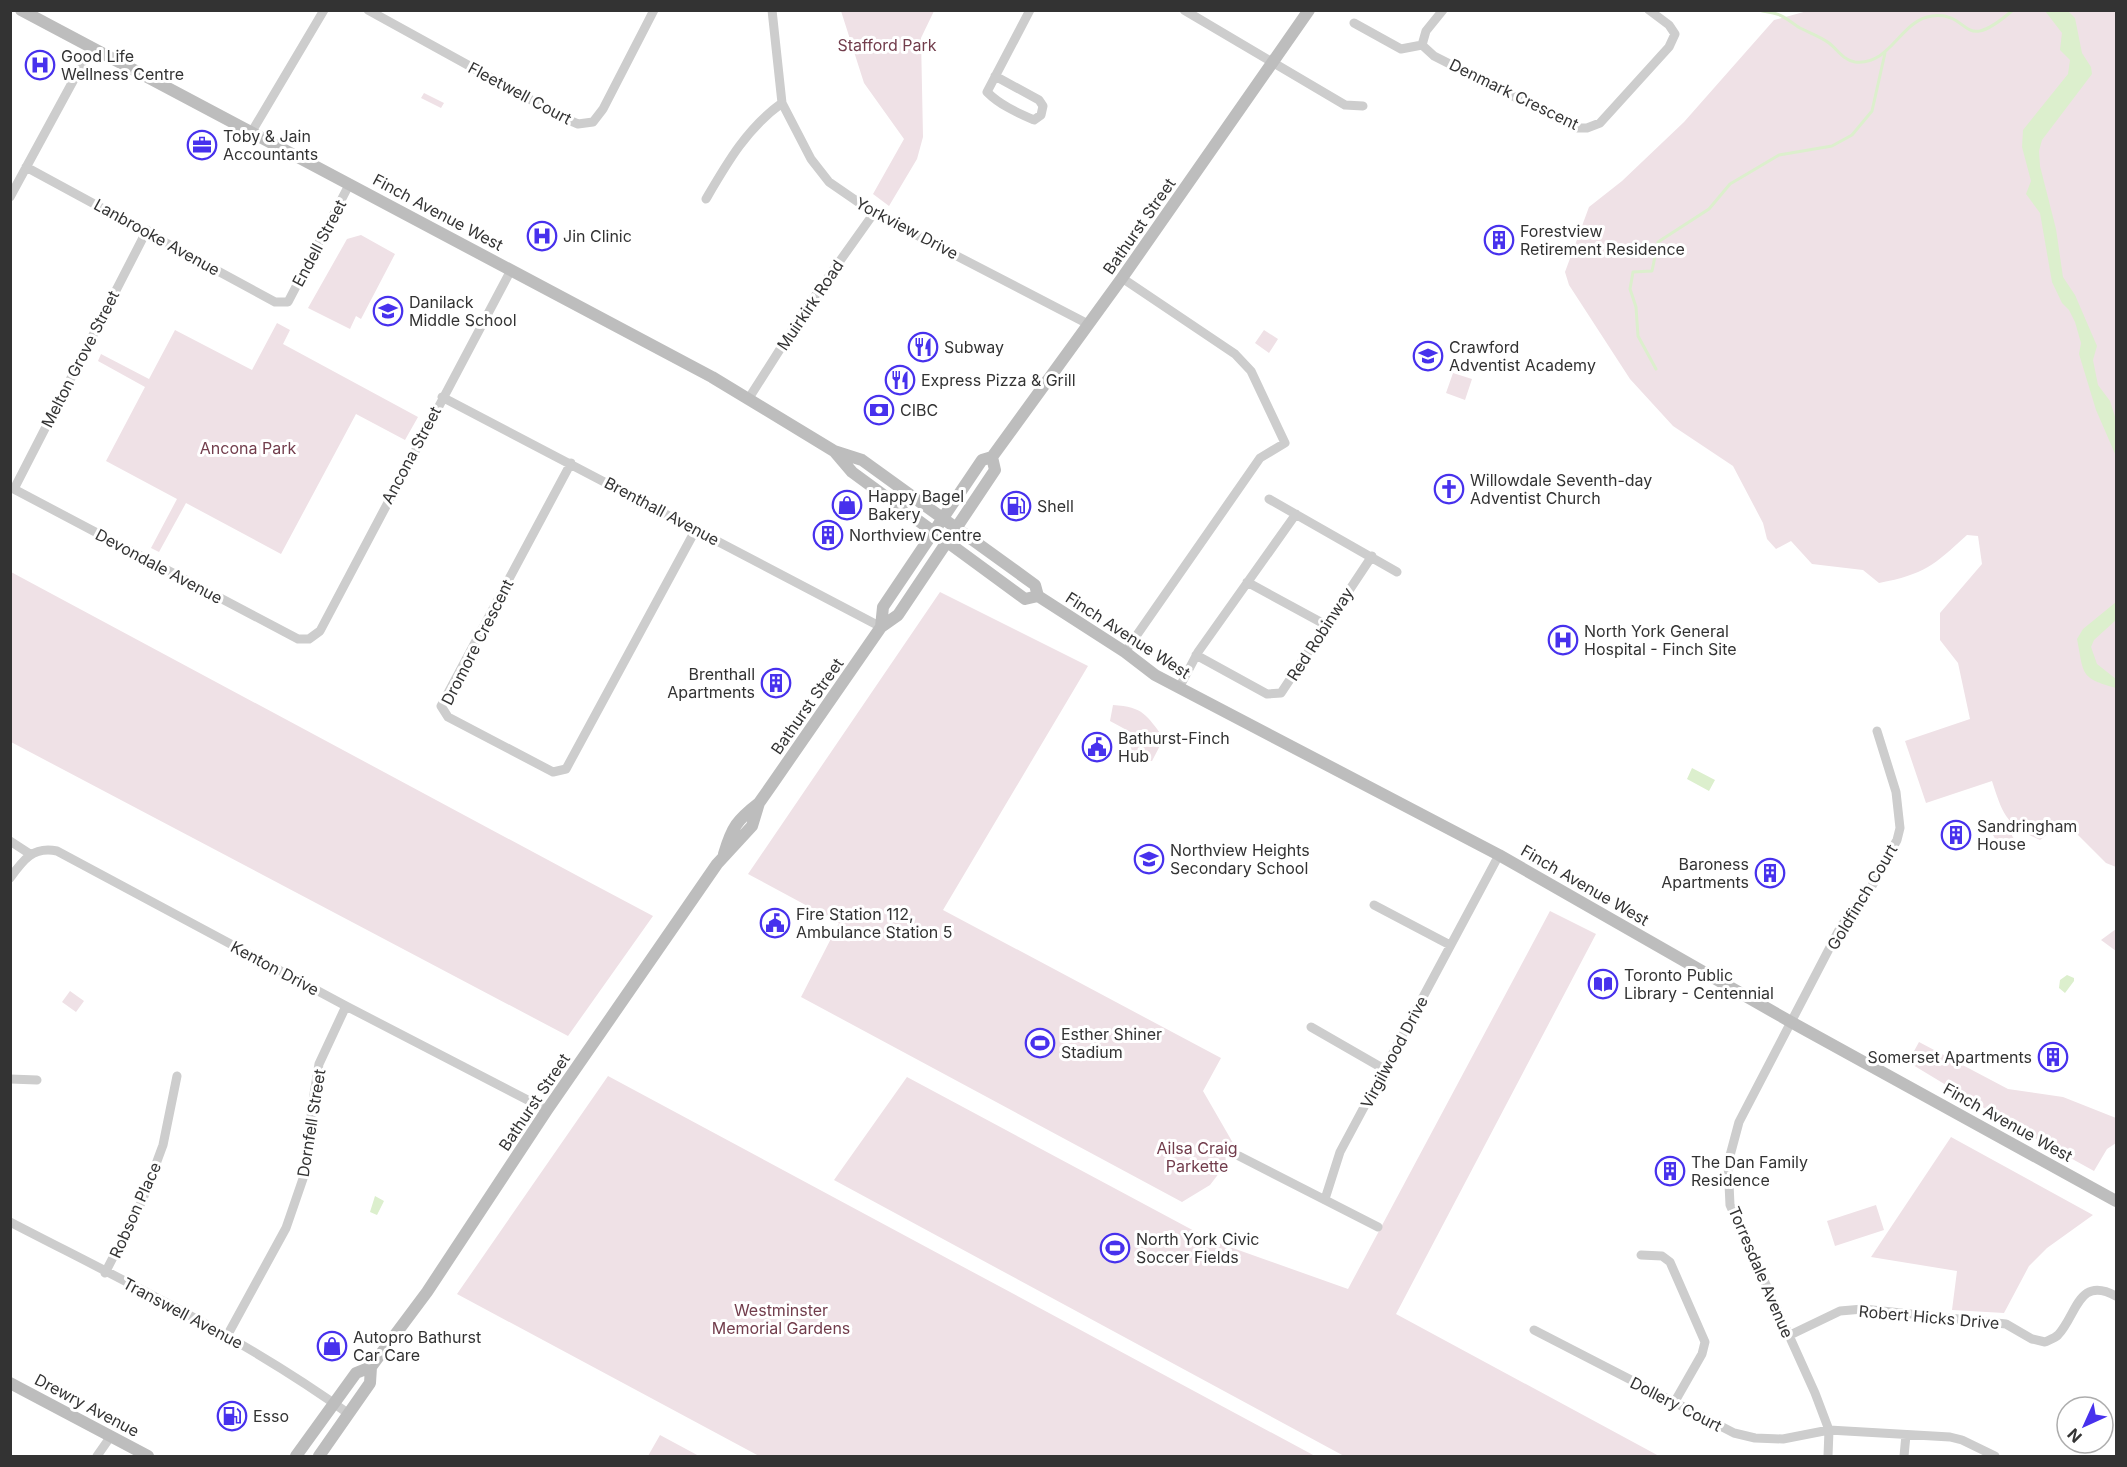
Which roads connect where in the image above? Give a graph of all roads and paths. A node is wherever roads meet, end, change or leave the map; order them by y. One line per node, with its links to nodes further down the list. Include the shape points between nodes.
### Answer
1 (21, 10): 13 (main road, Finch Avenue West)
2 (324, 10): 18 (street)
3 (368, 10): 4 (street, Fleetwell Court, via 578,124 593,122 603,109)
4 (654, 10)
5 (772, 10): 16 (street, Yorkview Drive)
6 (1030, 10): 15 (street)
7 (1184, 10): 14 (street)
8 (1309, 10): 14 (main road, Bathurst Street)
9 (1649, 10): 12 (street, Denmark Crescent, via 1669,24 1675,34 1669,47 1600,123 1587,128 1566,123 1434,56)
10 (1442, 11): 12 (street, via 1426,31)
11 (1354, 23): 12 (street, via 1401,49)
12 (1422, 45)
13 (92, 48): 18 (main road, Finch Avenue West); 19 (street)
14 (1274, 62): 17 (street, via 1345,105); 26 (main road, Bathurst Street)
15 (995, 76): 15 (street, via 987,92 998,103 1034,120 1041,115 1043,106 1039,100)
16 (782, 103): 22 (street, via 759,120); 23 (street, Yorkview Drive, via 811,159 829,182)
17 (1363, 106)
18 (251, 133): 20 (main road, Finch Avenue West)
19 (26, 167): 21 (street); 24 (street, Lanbrooke Avenue)
20 (350, 185): 25 (main road, Finch Avenue West); 27 (street, Endell Street)
21 (10, 197)
22 (706, 199)
23 (874, 213): 28 (street, Yorkview Drive); 30 (street, Muirkirk Road)
24 (147, 230): 27 (street, Lanbrooke Avenue, via 275,303); 34 (street, Melton Grove Street)
25 (511, 270): 29 (street, Ancona Street); 30 (main road, Finch Avenue West)
26 (1122, 279): 28 (main road, Bathurst Street); 49 (street, via 1235,354 1254,376 1285,443 1260,459)
27 (288, 302)
28 (1088, 324): 32 (main road, Bathurst Street)
29 (442, 397): 33 (street, Brenthall Avenue); 48 (street, Ancona Street, via 320,631)
30 (749, 398): 31 (main road, Finch Avenue West)
31 (834, 451): 37 (main road, Finch Avenue West, via 862,460); 40 (main road, Finch Avenue West, via 852,471)
32 (992, 457): 37 (main road, Bathurst Street, via 982,460); 38 (main road, Bathurst Street, via 995,470)
33 (571, 463): 39 (street, Brenthall Avenue); 39 (street, Dromore Crescent, via 441,706 448,717 554,772 566,769)
34 (12, 488): 48 (street, Devondale Avenue, via 298,639)
35 (1269, 499): 36 (street)
36 (1296, 514): 42 (street); 44 (street)
37 (942, 518): 38 (main road, Finch Avenue West); 40 (main road, Bathurst Street)
38 (957, 528): 41 (main road, Bathurst Street); 45 (main road, Finch Avenue West, via 1035,585)
39 (696, 529): 47 (street, Brenthall Avenue)
40 (933, 531): 41 (main road, Finch Avenue West); 47 (main road, Bathurst Street, via 884,606)
41 (947, 543): 45 (main road, Finch Avenue West, via 1025,599); 47 (main road, Bathurst Street, via 898,615)
42 (1372, 556): 43 (street); 46 (street, Red Robinway)
43 (1397, 572)
44 (1247, 582): 46 (street); 50 (street)
45 (1038, 596): 49 (main road, Finch Avenue West)
46 (1326, 625): 50 (street, Red Robinway, via 1284,689 1275,695)
47 (881, 627): 66 (main road, Bathurst Street, via 759,804 752,826 724,854)
48 (309, 639)
49 (1125, 652): 51 (main road, Finch Avenue West)
50 (1197, 655): 51 (street)
51 (1179, 688): 55 (main road, Finch Avenue West)
52 (1877, 731): 60 (street, Goldfinch Court, via 1896,792 1900,828 1897,840 1867,895 1845,920)
53 (10, 841): 54 (street)
54 (30, 854): 56 (street); 59 (street, Kenton Drive, via 57,851)
55 (1499, 855): 58 (street, Virgilwood Drive); 60 (main road, Finch Avenue West)
56 (10, 878)
57 (1374, 905): 58 (street)
58 (1450, 945): 62 (street, Virgilwood Drive)
59 (346, 1006): 66 (street, Kenton Drive); 76 (street, Dornfell Street, via 319,1064 306,1170 286,1228)
60 (1791, 1022): 69 (main road, Finch Avenue West); 77 (street, Torresdale Avenue, via 1739,1122 1728,1163 1730,1205)
61 (1311, 1028): 62 (street)
62 (1384, 1069): 68 (street, Virgilwood Drive, via 1340,1152)
63 (177, 1076): 73 (street, Robson Place, via 163,1145 143,1199)
64 (10, 1079): 65 (street)
65 (37, 1080)
66 (547, 1110): 78 (main road, Bathurst Street, via 439,1274)
67 (1239, 1156): 68 (street)
68 (1325, 1199): 71 (street)
69 (2116, 1201)
70 (10, 1222): 73 (street, Transwell Avenue)
71 (1378, 1227)
72 (1641, 1254): 81 (street, via 1662,1256 1670,1263 1705,1342)
73 (105, 1273): 76 (street, Transwell Avenue)
74 (2116, 1296): 77 (street, Robert Hicks Drive, via 2104,1289 2090,1292 2077,1302 2058,1336 2045,1342 2006,1324 1863,1310 1840,1311)
75 (1534, 1330): 81 (street, Dollery Court)
76 (227, 1336): 80 (street, Transwell Avenue)
77 (1788, 1336): 83 (street, Torresdale Avenue)
78 (370, 1367): 80 (main road, Bathurst Street, via 356,1374); 82 (main road, Bathurst Street, via 369,1383)
79 (10, 1383): 85 (main road, Drewry Avenue)
80 (334, 1403): 82 (street, Transwell Avenue); 88 (main road, Bathurst Street)
81 (1674, 1403): 83 (street, Dollery Court, via 1734,1433 1755,1438 1783,1439)
82 (349, 1414): 89 (main road, Bathurst Street)
83 (1829, 1430): 84 (street, Dollery Court); 90 (street, Torresdale Avenue)
84 (1906, 1435): 91 (street); 92 (street, Dollery Court, via 1962,1440)
85 (111, 1436): 86 (street); 87 (main road, Drewry Avenue)
86 (96, 1456)
87 (148, 1456)
88 (296, 1456)
89 (319, 1456)
90 (1828, 1456)
91 (1904, 1456)
92 (1995, 1456)

